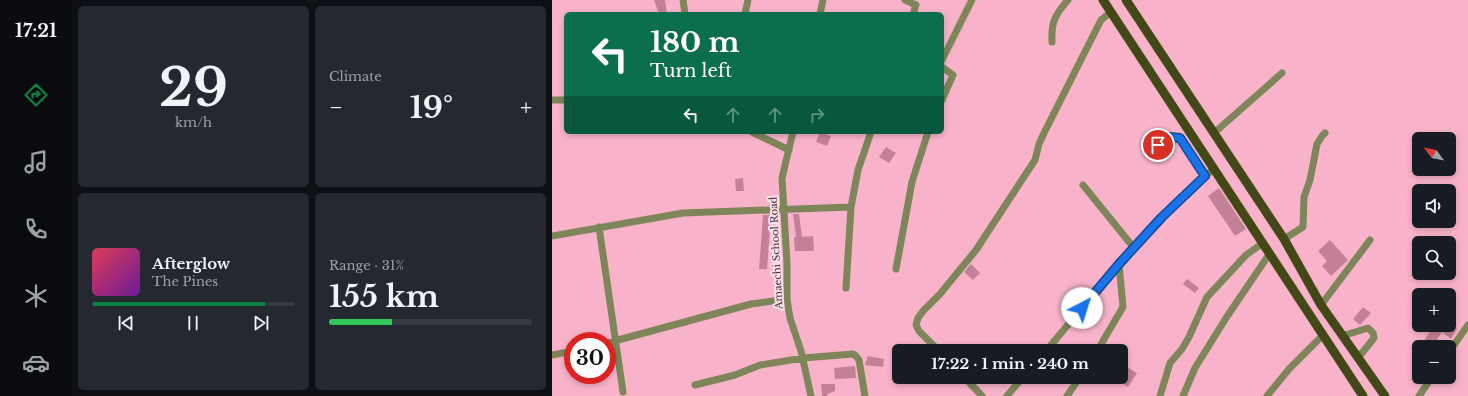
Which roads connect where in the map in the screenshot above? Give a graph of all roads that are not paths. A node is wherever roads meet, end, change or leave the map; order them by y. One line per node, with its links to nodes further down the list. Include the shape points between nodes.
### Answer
1 (683, 0): 9 (street)
2 (748, 0): 10 (street)
3 (823, 0): 11 (street)
4 (905, 0): 12 (street, via 916,5)
5 (972, 0): 15 (street)
6 (1068, 0): 14 (street, via 1055,16 1051,28)
7 (1103, 0): 13 (main road)
8 (1126, 0): 21 (main road)
9 (685, 12)
10 (745, 12)
11 (820, 12)
12 (914, 12)
13 (1111, 12): 29 (main road); 51 (street, via 1101,20 1058,102 1039,144 1035,160 976,250 918,318 916,325)
14 (1052, 42)
15 (944, 56)
16 (944, 68): 18 (street, via 953,75)
17 (1282, 73): 21 (street)
18 (944, 95)
19 (552, 100): 20 (street)
20 (564, 100)
21 (1214, 133): 36 (main road)
22 (1325, 133): 36 (street, via 1317,144 1304,197 1303,227)
23 (756, 134): 27 (street)
24 (793, 134): 27 (street, Amaechi School Road)
25 (870, 134): 32 (street, via 858,170)
26 (927, 134): 42 (street, via 912,182)
27 (789, 150): 33 (street, Amaechi School Road, via 782,178)
28 (1147, 152): 30 (street, via 1170,137 1180,138)
29 (1214, 168): 30 (street); 38 (main road)
30 (1205, 176): 39 (street)
31 (1083, 185): 39 (street)
32 (851, 207): 33 (street); 43 (street)
33 (784, 209): 34 (street, via 683,212); 44 (street, Amaechi School Road)
34 (599, 227): 35 (street); 49 (street)
35 (552, 236)
36 (1284, 239): 45 (main road)
37 (1370, 240): 45 (street)
38 (1263, 243): 40 (main road); 69 (street, via 1246,255 1207,297 1189,337 1170,363)
39 (1134, 248): 41 (street)
40 (1270, 253): 47 (main road); 70 (street, via 1195,368)
41 (1119, 264): 52 (street); 53 (street, via 1123,307)
42 (896, 269)
43 (846, 288)
44 (787, 299): 49 (street, via 751,304); 56 (street, Amaechi School Road, via 790,318)
45 (1321, 305): 48 (main road)
46 (1468, 325): 50 (street)
47 (1323, 335): 71 (street, via 1289,369); 72 (main road)
48 (1342, 336): 57 (main road); 57 (street, via 1368,328 1374,332 1374,338)
49 (617, 341): 63 (street)
50 (1456, 342)
51 (932, 344)
52 (1052, 344)
53 (1101, 344)
54 (564, 353): 55 (street)
55 (552, 355)
56 (803, 358): 62 (street, via 760,365 735,375); 64 (street, Amaechi School Road); 65 (street, via 853,354 859,360)
57 (1358, 358): 73 (main road)
58 (971, 384): 66 (street)
59 (1017, 384): 67 (street)
60 (1075, 384): 68 (street)
61 (1427, 384): 74 (street)
62 (696, 385)
63 (623, 392)
64 (811, 396)
65 (865, 396)
66 (982, 396)
67 (1007, 396)
68 (1067, 396)
69 (1160, 396)
70 (1183, 396)
71 (1267, 396)
72 (1363, 396)
73 (1385, 396)
74 (1419, 396)

